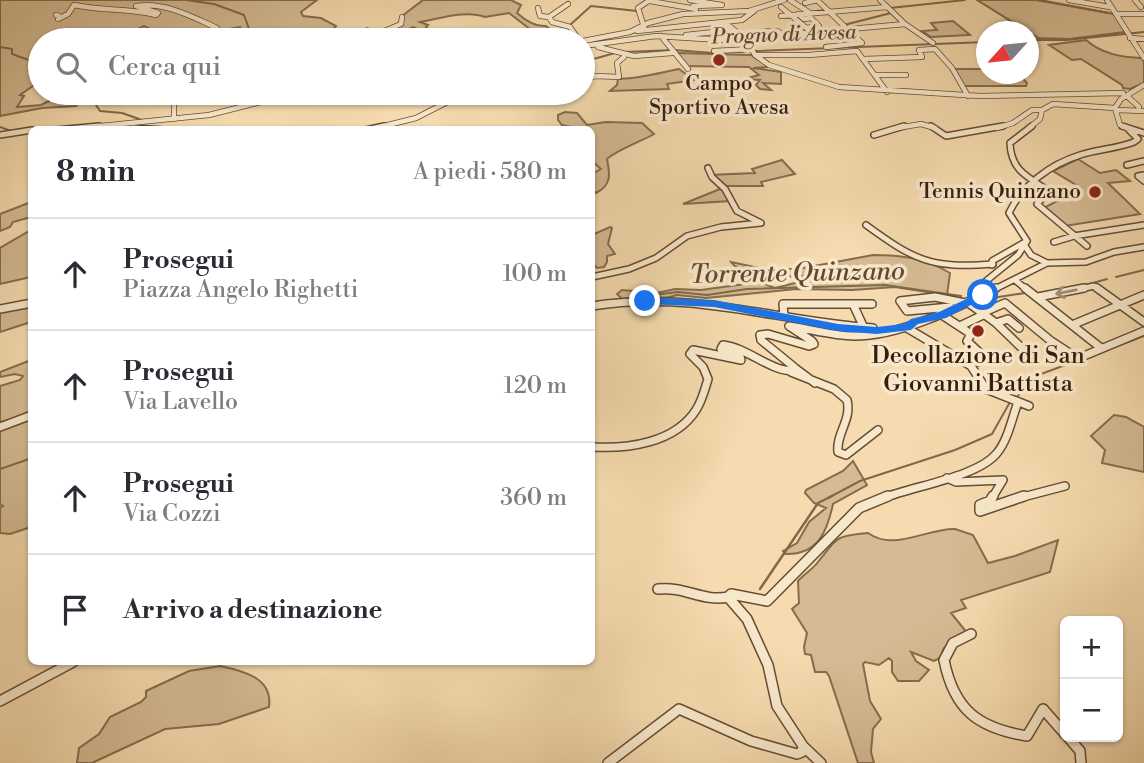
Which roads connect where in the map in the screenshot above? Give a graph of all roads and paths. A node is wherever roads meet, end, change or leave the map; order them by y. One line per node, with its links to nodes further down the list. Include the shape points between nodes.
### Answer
1 (690, 0): 15 (street, via 722,5)
2 (784, 0): 18 (street)
3 (790, 0): 20 (street)
4 (880, 0): 16 (street)
5 (1069, 0): 12 (street)
6 (1107, 0): 12 (street)
7 (1135, 0): 13 (street)
8 (649, 1): 15 (street); 35 (street, via 638,8)
9 (805, 3): 17 (street, via 817,0)
10 (568, 4): 28 (street)
11 (781, 7): 24 (street)
12 (1110, 7): 21 (street)
13 (1141, 7)
14 (538, 8): 28 (street, via 540,16)
15 (687, 8): 18 (street)
16 (888, 8): 17 (street); 31 (street)
17 (828, 11): 20 (street); 37 (street)
18 (749, 12): 19 (street); 29 (street, via 744,19); 35 (street, via 676,12)
19 (726, 13)
20 (810, 13): 25 (street)
21 (1116, 14): 22 (street); 44 (street)
22 (1144, 14)
23 (55, 15): 32 (street, via 63,17 74,5 156,15 136,6 160,7 198,17)
24 (788, 15): 25 (street); 26 (street); 36 (street)
25 (798, 15): 36 (street, via 819,26)
26 (781, 16)
27 (402, 17): 33 (street, via 401,24)
28 (549, 17): 34 (street)
29 (724, 22): 30 (street); 38 (street)
30 (699, 24): 35 (street); 42 (street)
31 (905, 24): 37 (street); 53 (street)
32 (217, 28)
33 (392, 28)
34 (571, 28)
35 (644, 28): 39 (street)
36 (806, 28): 41 (street)
37 (846, 29): 41 (street); 54 (street, via 862,43)
38 (733, 30): 42 (street); 49 (street)
39 (630, 32): 45 (street); 48 (street)
40 (759, 32): 43 (street)
41 (811, 32): 43 (street)
42 (707, 33): 46 (street); 50 (street)
43 (784, 35): 49 (street)
44 (1129, 35): 47 (street); 60 (street)
45 (659, 36): 46 (street); 51 (street); 56 (street)
46 (675, 37): 50 (street)
47 (1144, 38)
48 (595, 39)
49 (745, 39): 50 (street); 55 (street)
50 (713, 40)
51 (595, 45)
52 (595, 46): 58 (street)
53 (934, 46): 61 (street, via 919,50 922,57); 71 (street)
54 (826, 47)
55 (752, 49): 57 (street); 59 (street)
56 (671, 51): 58 (street, via 648,58); 62 (street)
57 (714, 51)
58 (619, 54): 65 (street, via 619,77)
59 (755, 55): 61 (street, via 857,51); 66 (street)
60 (1144, 58)
61 (864, 59): 63 (street)
62 (688, 69)
63 (876, 75): 64 (street); 69 (street)
64 (906, 75)
65 (595, 76)
66 (796, 76): 68 (street); 69 (street, via 839,88)
67 (1143, 86): 70 (street)
68 (820, 88)
69 (887, 92): 71 (street)
70 (1129, 93): 72 (street); 77 (street); 78 (street)
71 (968, 96): 72 (street)
72 (1027, 96): 76 (street)
73 (174, 105): 80 (street)
74 (249, 105): 80 (street)
75 (441, 105): 85 (street, via 416,118)
76 (1108, 106): 77 (street); 79 (street, via 1063,103)
77 (1116, 109): 78 (street); 86 (street, via 1120,125)
78 (1141, 109)
79 (1042, 110): 90 (street, via 985,131 946,136 924,123); 95 (street, via 1040,119 1009,146 1013,166)
80 (174, 119): 81 (street)
81 (141, 125): 82 (street); 83 (street); 84 (street)
82 (124, 126)
83 (137, 126)
84 (146, 126)
85 (383, 126)
86 (1129, 130): 88 (street); 95 (street, via 1138,139 1080,155)
87 (28, 131): 89 (street)
88 (1144, 133)
89 (0, 135)
90 (874, 135)
91 (1144, 162): 92 (street)
92 (1128, 165)
93 (708, 168): 106 (street, via 737,211 761,223 687,236 668,251 629,269)
94 (1144, 175): 96 (street, via 1138,176)
95 (1031, 181): 99 (street, via 1050,193 1037,204); 101 (street, via 1009,213)
96 (1144, 181)
97 (866, 225): 105 (street, via 911,255 965,267)
98 (1144, 225): 99 (street)
99 (1074, 236): 100 (street); 102 (street)
100 (1054, 242)
101 (1026, 243): 104 (street, via 1031,255); 105 (street); 108 (street)
102 (1087, 246)
103 (1144, 247): 104 (street, via 1086,262)
104 (1047, 263): 107 (street)
105 (993, 264): 108 (street)
106 (595, 276)
107 (1015, 280): 109 (street); 112 (street)
108 (975, 289): 112 (street)
109 (1034, 295): 118 (street, one-way to 109, via 1094,286); 128 (street)
110 (1144, 295): 118 (street)
111 (942, 298): 113 (street); 120 (street); 121 (street, via 900,301)
112 (975, 298): 113 (street)
113 (966, 302): 120 (street); 122 (street)
114 (28, 304): 119 (street)
115 (853, 304): 116 (street); 124 (street, via 783,304); 130 (street)
116 (872, 304)
117 (595, 306): 124 (street, via 630,300 689,302)
118 (1121, 306): 126 (street); 128 (street)
119 (0, 309)
120 (951, 309): 121 (street); 123 (street)
121 (906, 311): 125 (street, via 901,311)
122 (984, 314): 127 (street); 129 (street); 135 (street, via 1005,303 1078,358)
123 (942, 315): 125 (street); 129 (street)
124 (783, 316): 130 (street)
125 (915, 321): 131 (street)
126 (1144, 322)
127 (996, 323): 132 (street, via 1008,319); 136 (street)
128 (1072, 325): 135 (street)
129 (960, 327): 137 (street, via 982,355)
130 (864, 328): 133 (street)
131 (907, 328): 133 (street); 139 (street, via 971,366 986,389)
132 (1019, 328)
133 (877, 330): 138 (street, via 849,336 788,326 812,341 809,346 760,335)
134 (1144, 331): 135 (street)
135 (1101, 348)
136 (1026, 352)
137 (978, 362)
138 (793, 370): 143 (street, via 801,381 826,385 847,400 848,416 837,442 838,452 852,452); 144 (street, via 785,372 729,345 721,349 742,360 693,350 690,354 708,379 695,413 659,438)
139 (1016, 400): 140 (street); 145 (street, via 997,453 978,467)
140 (1030, 406)
141 (28, 416): 142 (street)
142 (0, 427)
143 (878, 430)
144 (595, 447)
145 (947, 478): 146 (street, via 956,482 1003,480 980,510); 148 (street, via 859,508 767,601 738,594)
146 (1065, 486)
147 (657, 589): 148 (street, via 674,587 712,600)
148 (728, 597): 154 (street, via 747,619 768,665 777,706)
149 (971, 634): 152 (street, via 953,643 944,660 953,694 968,716 1027,736 1043,709)
150 (67, 665): 151 (street)
151 (0, 701)
152 (1060, 727)
153 (1073, 742): 157 (street)
154 (803, 746): 155 (street, via 797,754 679,709); 156 (street)
155 (608, 763)
156 (821, 763)
157 (1082, 763)

